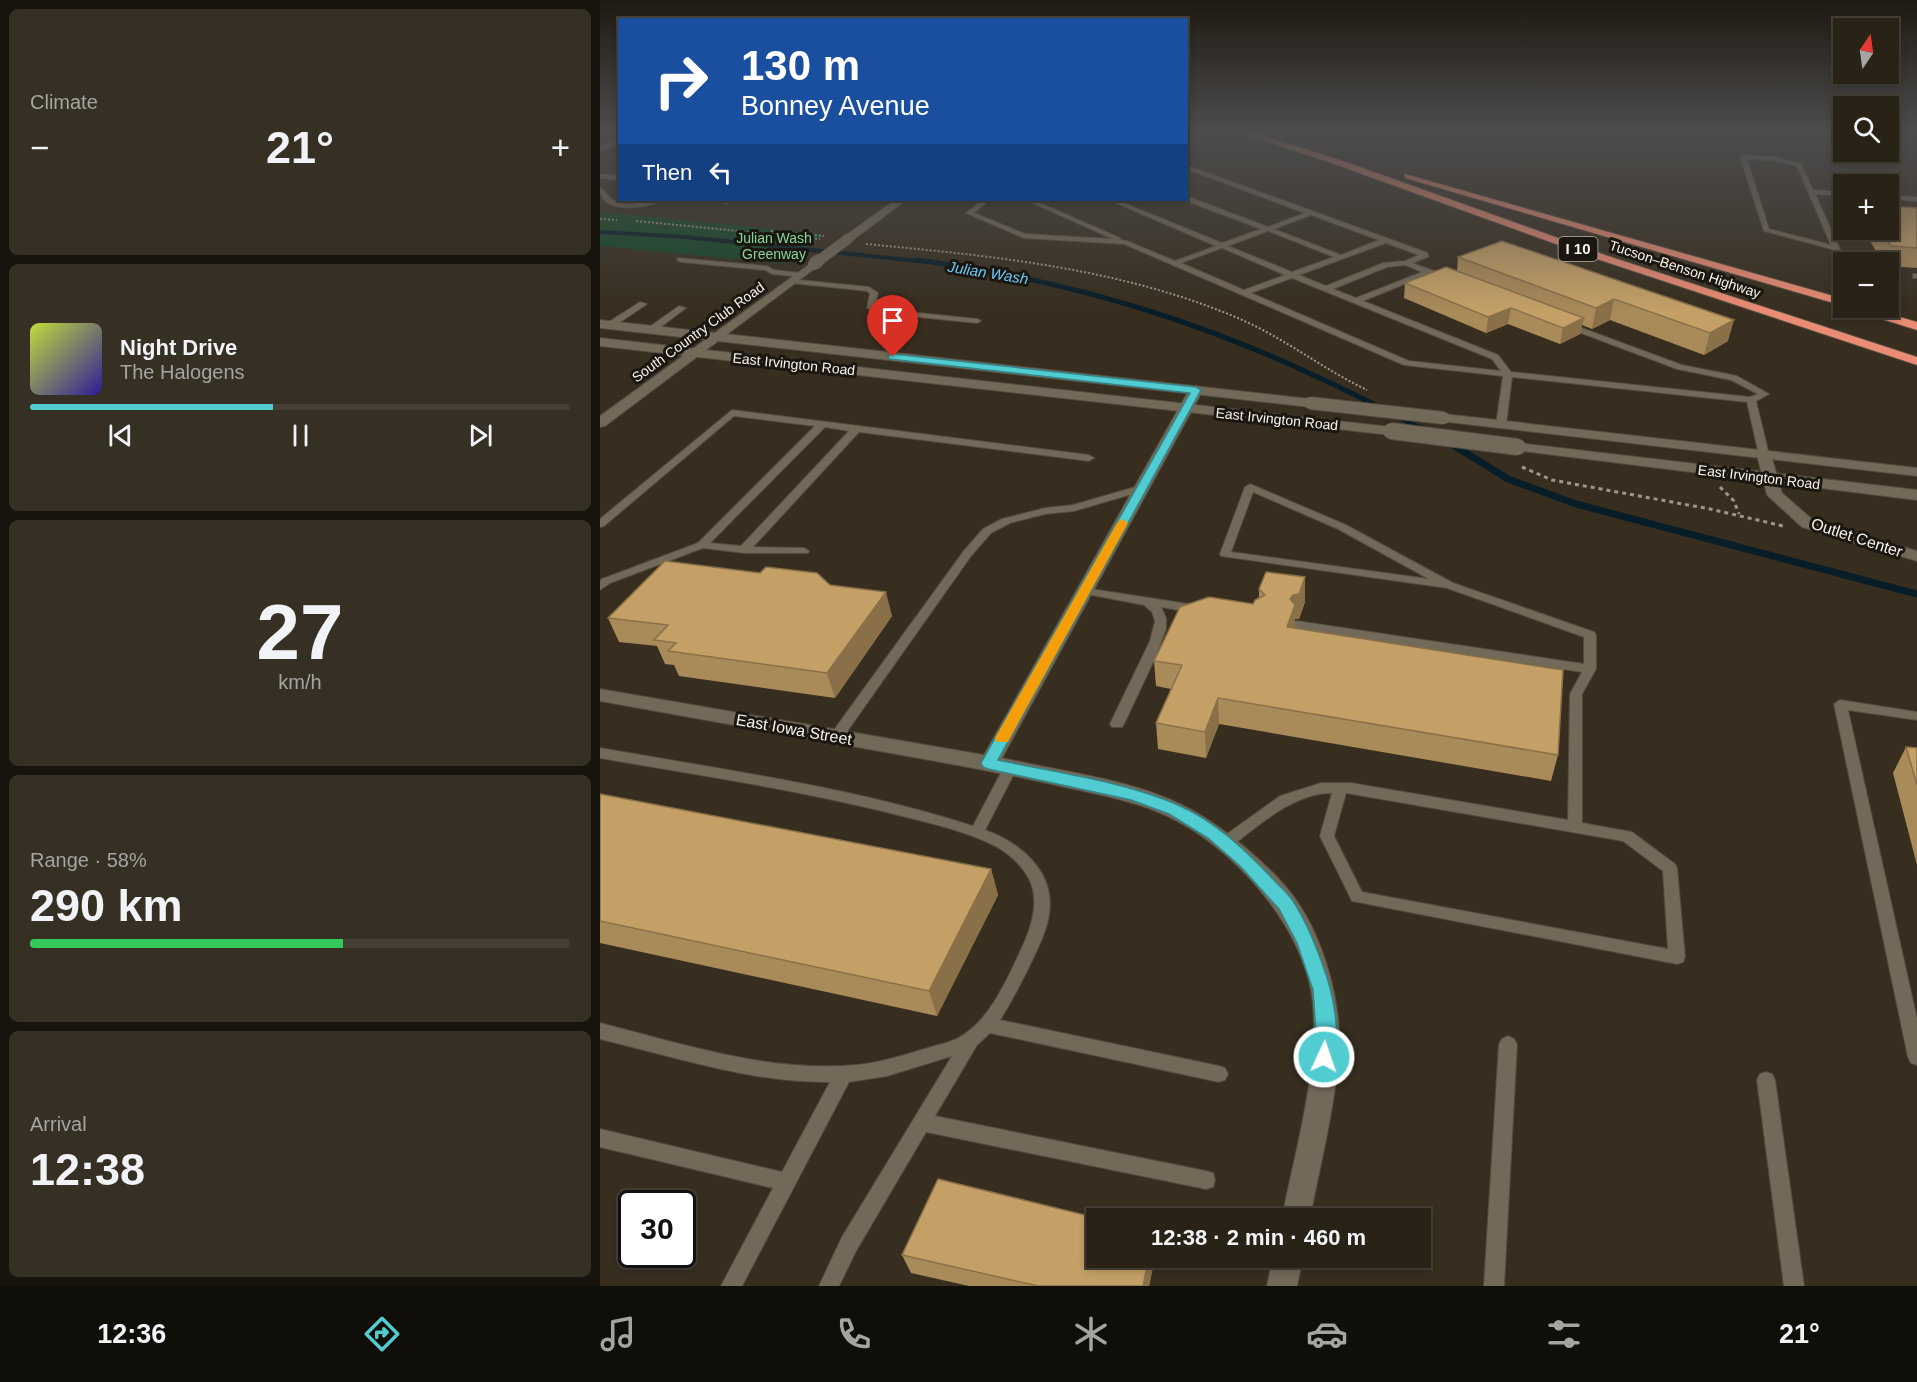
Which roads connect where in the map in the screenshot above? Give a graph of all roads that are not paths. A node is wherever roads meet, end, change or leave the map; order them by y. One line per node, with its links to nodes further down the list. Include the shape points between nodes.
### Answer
1 (601, 191): 11 (lane, via 606,199 619,204)
2 (1252, 191): 18 (lane)
3 (1417, 191): 46 (highway, Tucson–Benson Highway / I 10, via 1604,258)
4 (1459, 191): 33 (highway, Tucson–Benson Highway / I 10)
5 (1754, 191): 6 (lane, via 1766,230 1836,249)
6 (1811, 192): 7 (lane)
7 (1833, 193)
8 (1899, 198): 10 (lane)
9 (1188, 199): 19 (lane)
10 (1917, 199)
11 (656, 201)
12 (718, 201): 17 (lane)
13 (899, 201): 29 (main road, South Country Club Road, bridge)
14 (985, 201): 21 (lane, via 969,213 1024,236)
15 (1031, 201): 21 (lane)
16 (1114, 201): 22 (lane)
17 (727, 202)
18 (1312, 213): 19 (lane); 20 (lane)
19 (1270, 228): 22 (lane); 23 (lane)
20 (1387, 240): 23 (lane); 26 (lane, via 1425,255)
21 (1125, 242): 25 (lane)
22 (1223, 246): 25 (lane); 28 (lane)
23 (1341, 256): 28 (lane)
24 (681, 260): 29 (lane, via 766,268)
25 (1175, 263): 32 (lane)
26 (1406, 263): 27 (lane); 31 (lane, via 1386,265)
27 (1428, 272): 30 (lane); 34 (lane)
28 (1292, 275): 31 (lane); 32 (lane)
29 (796, 278): 38 (lane, via 869,289 874,293 871,308 879,310); 43 (main road, South Country Club Road)
30 (1450, 280)
31 (1326, 289): 34 (lane)
32 (1244, 293): 47 (lane, via 1407,363)
33 (1833, 300)
34 (1356, 301): 47 (lane, via 1494,357)
35 (644, 304): 40 (lane)
36 (682, 308): 42 (lane)
37 (1890, 318): 41 (highway)
38 (977, 321)
39 (1560, 322): 49 (lane, via 1680,367 1734,378 1766,394)
40 (605, 325): 42 (main road, East Irvington Road)
41 (1917, 326)
42 (651, 330): 43 (main road, East Irvington Road)
43 (717, 337): 45 (main road, South Country Club Road); 48 (main road, East Irvington Road)
44 (600, 342): 45 (main road, East Irvington Road)
45 (695, 353): 50 (main road, East Irvington Road); 51 (main road, South Country Club Road)
46 (1917, 361)
47 (1508, 374): 49 (lane); 53 (lane)
48 (1196, 390): 50 (main road); 53 (main road, East Irvington Road, bridge)
49 (1751, 400): 55 (lane)
50 (1186, 408): 58 (main road, East Irvington Road, bridge); 59 (main road)
51 (600, 423)
52 (823, 424): 54 (lane); 61 (lane, via 732,413); 62 (lane)
53 (1501, 425): 55 (main road, East Irvington Road)
54 (856, 429): 56 (lane); 63 (lane)
55 (1764, 455): 57 (main road, East Irvington Road); 58 (main road, Outlet Center)
56 (1089, 458)
57 (1917, 472)
58 (1771, 478): 60 (main road, East Irvington Road); 65 (main road, Outlet Center, via 1775,495 1808,524)
59 (1142, 488): 68 (main road); 76 (lane, via 1074,508 1006,521 987,531)
60 (1917, 495)
61 (600, 525)
62 (702, 545): 63 (lane); 67 (lane, via 606,581)
63 (744, 550): 64 (lane)
64 (804, 551)
65 (1917, 556)
66 (1449, 585): 66 (lane, via 1249,557 1225,554 1250,487 1342,528); 72 (lane, via 1590,635)
67 (600, 587)
68 (1084, 591): 69 (lane); 78 (main road)
69 (1148, 602): 70 (lane); 75 (lane, via 1161,618 1161,626)
70 (1203, 610)
71 (1297, 624): 72 (lane)
72 (1590, 669): 80 (lane, via 1576,694)
73 (600, 695): 76 (main road, East Iowa Street)
74 (1917, 716): 87 (lane, via 1839,704)
75 (1117, 724)
76 (836, 737): 78 (main road, East Iowa Street)
77 (600, 753): 81 (lane, via 850,799)
78 (999, 766): 81 (lane); 82 (main road, East Iowa Street, via 1134,795 1174,810)
79 (1340, 788): 80 (lane); 80 (lane, via 1327,836 1357,897 1677,957 1670,868 1627,836); 82 (lane, via 1321,788 1285,800)
80 (1575, 827)
81 (975, 833): 83 (lane, via 1002,842 1020,855 1043,890 1039,930 1019,972)
82 (1225, 843): 95 (main road, East Iowa Street, via 1286,904 1306,942 1323,990 1326,1034 1322,1081)
83 (985, 1024): 85 (lane); 89 (lane)
84 (600, 1031): 88 (lane, via 766,1070 804,1075)
85 (971, 1040): 88 (lane, via 893,1066); 91 (lane)
86 (1508, 1044): 100 (lane)
87 (1917, 1056)
88 (844, 1074): 94 (lane)
89 (1219, 1074)
90 (1766, 1080): 101 (lane)
91 (922, 1122): 93 (lane); 98 (lane, via 849,1244)
92 (600, 1138): 94 (lane)
93 (1206, 1180)
94 (787, 1182): 97 (lane)
95 (1298, 1208)
96 (1286, 1268): 99 (main road)
97 (731, 1286)
98 (829, 1286)
99 (1282, 1286)
100 (1494, 1286)
101 (1794, 1286)

